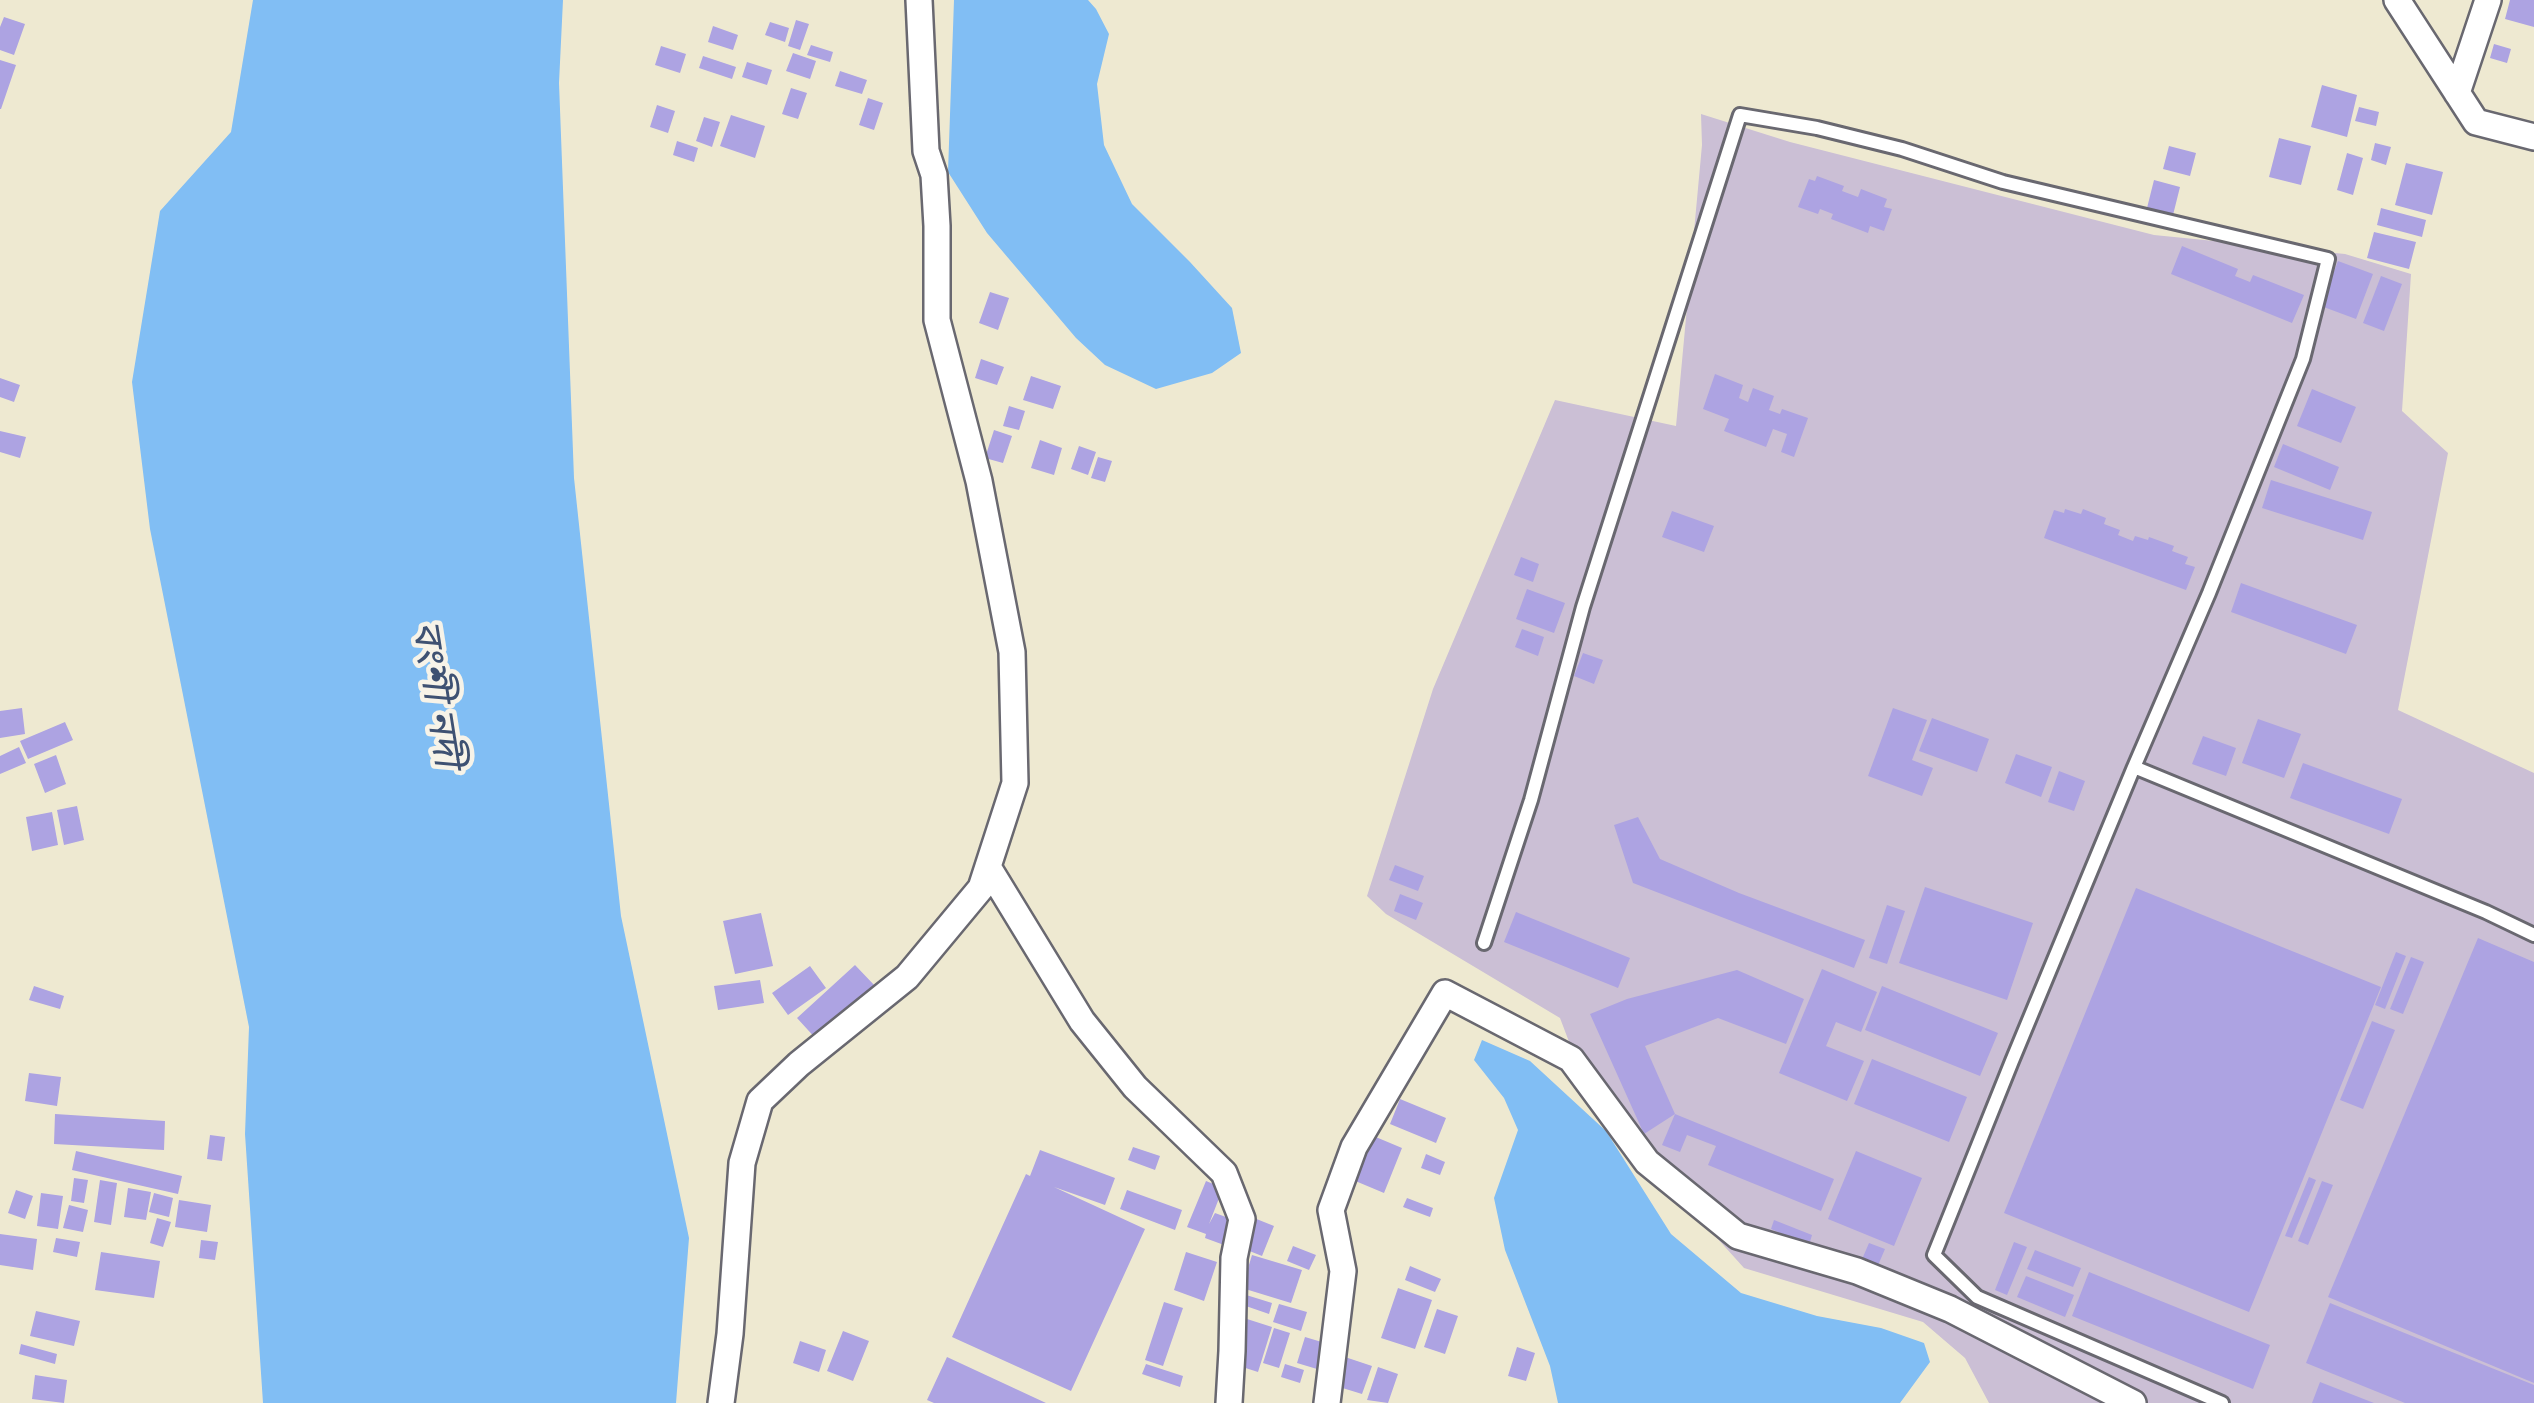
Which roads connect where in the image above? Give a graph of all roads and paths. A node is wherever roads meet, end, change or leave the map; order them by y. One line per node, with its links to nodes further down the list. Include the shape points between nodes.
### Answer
1 (919, 0): 7 (street, via 926,151 937,226 937,320 979,481 1012,652 1015,783)
2 (2397, 0): 4 (street)
3 (2488, 0): 4 (street)
4 (2458, 93): 5 (street, via 2476,122)
5 (2534, 137)
6 (2134, 767): 8 (lane); 9 (lane, via 2304,358 2328,259 2003,182 1817,128 1740,115); 14 (lane, via 1934,1254 1977,1297)
7 (988, 866): 10 (street, via 982,888 907,977 760,1102 742,1163); 11 (street, via 1082,1021 1135,1087 1224,1172 1242,1219 1234,1258)
8 (2534, 935)
9 (1484, 943)
10 (721, 1403)
11 (1229, 1403)
12 (1327, 1403): 13 (street, via 1343,1272 1331,1210 1354,1147 1445,993 1571,1059 1647,1162 1738,1236 1950,1309)
13 (2132, 1403)
14 (2222, 1403)

